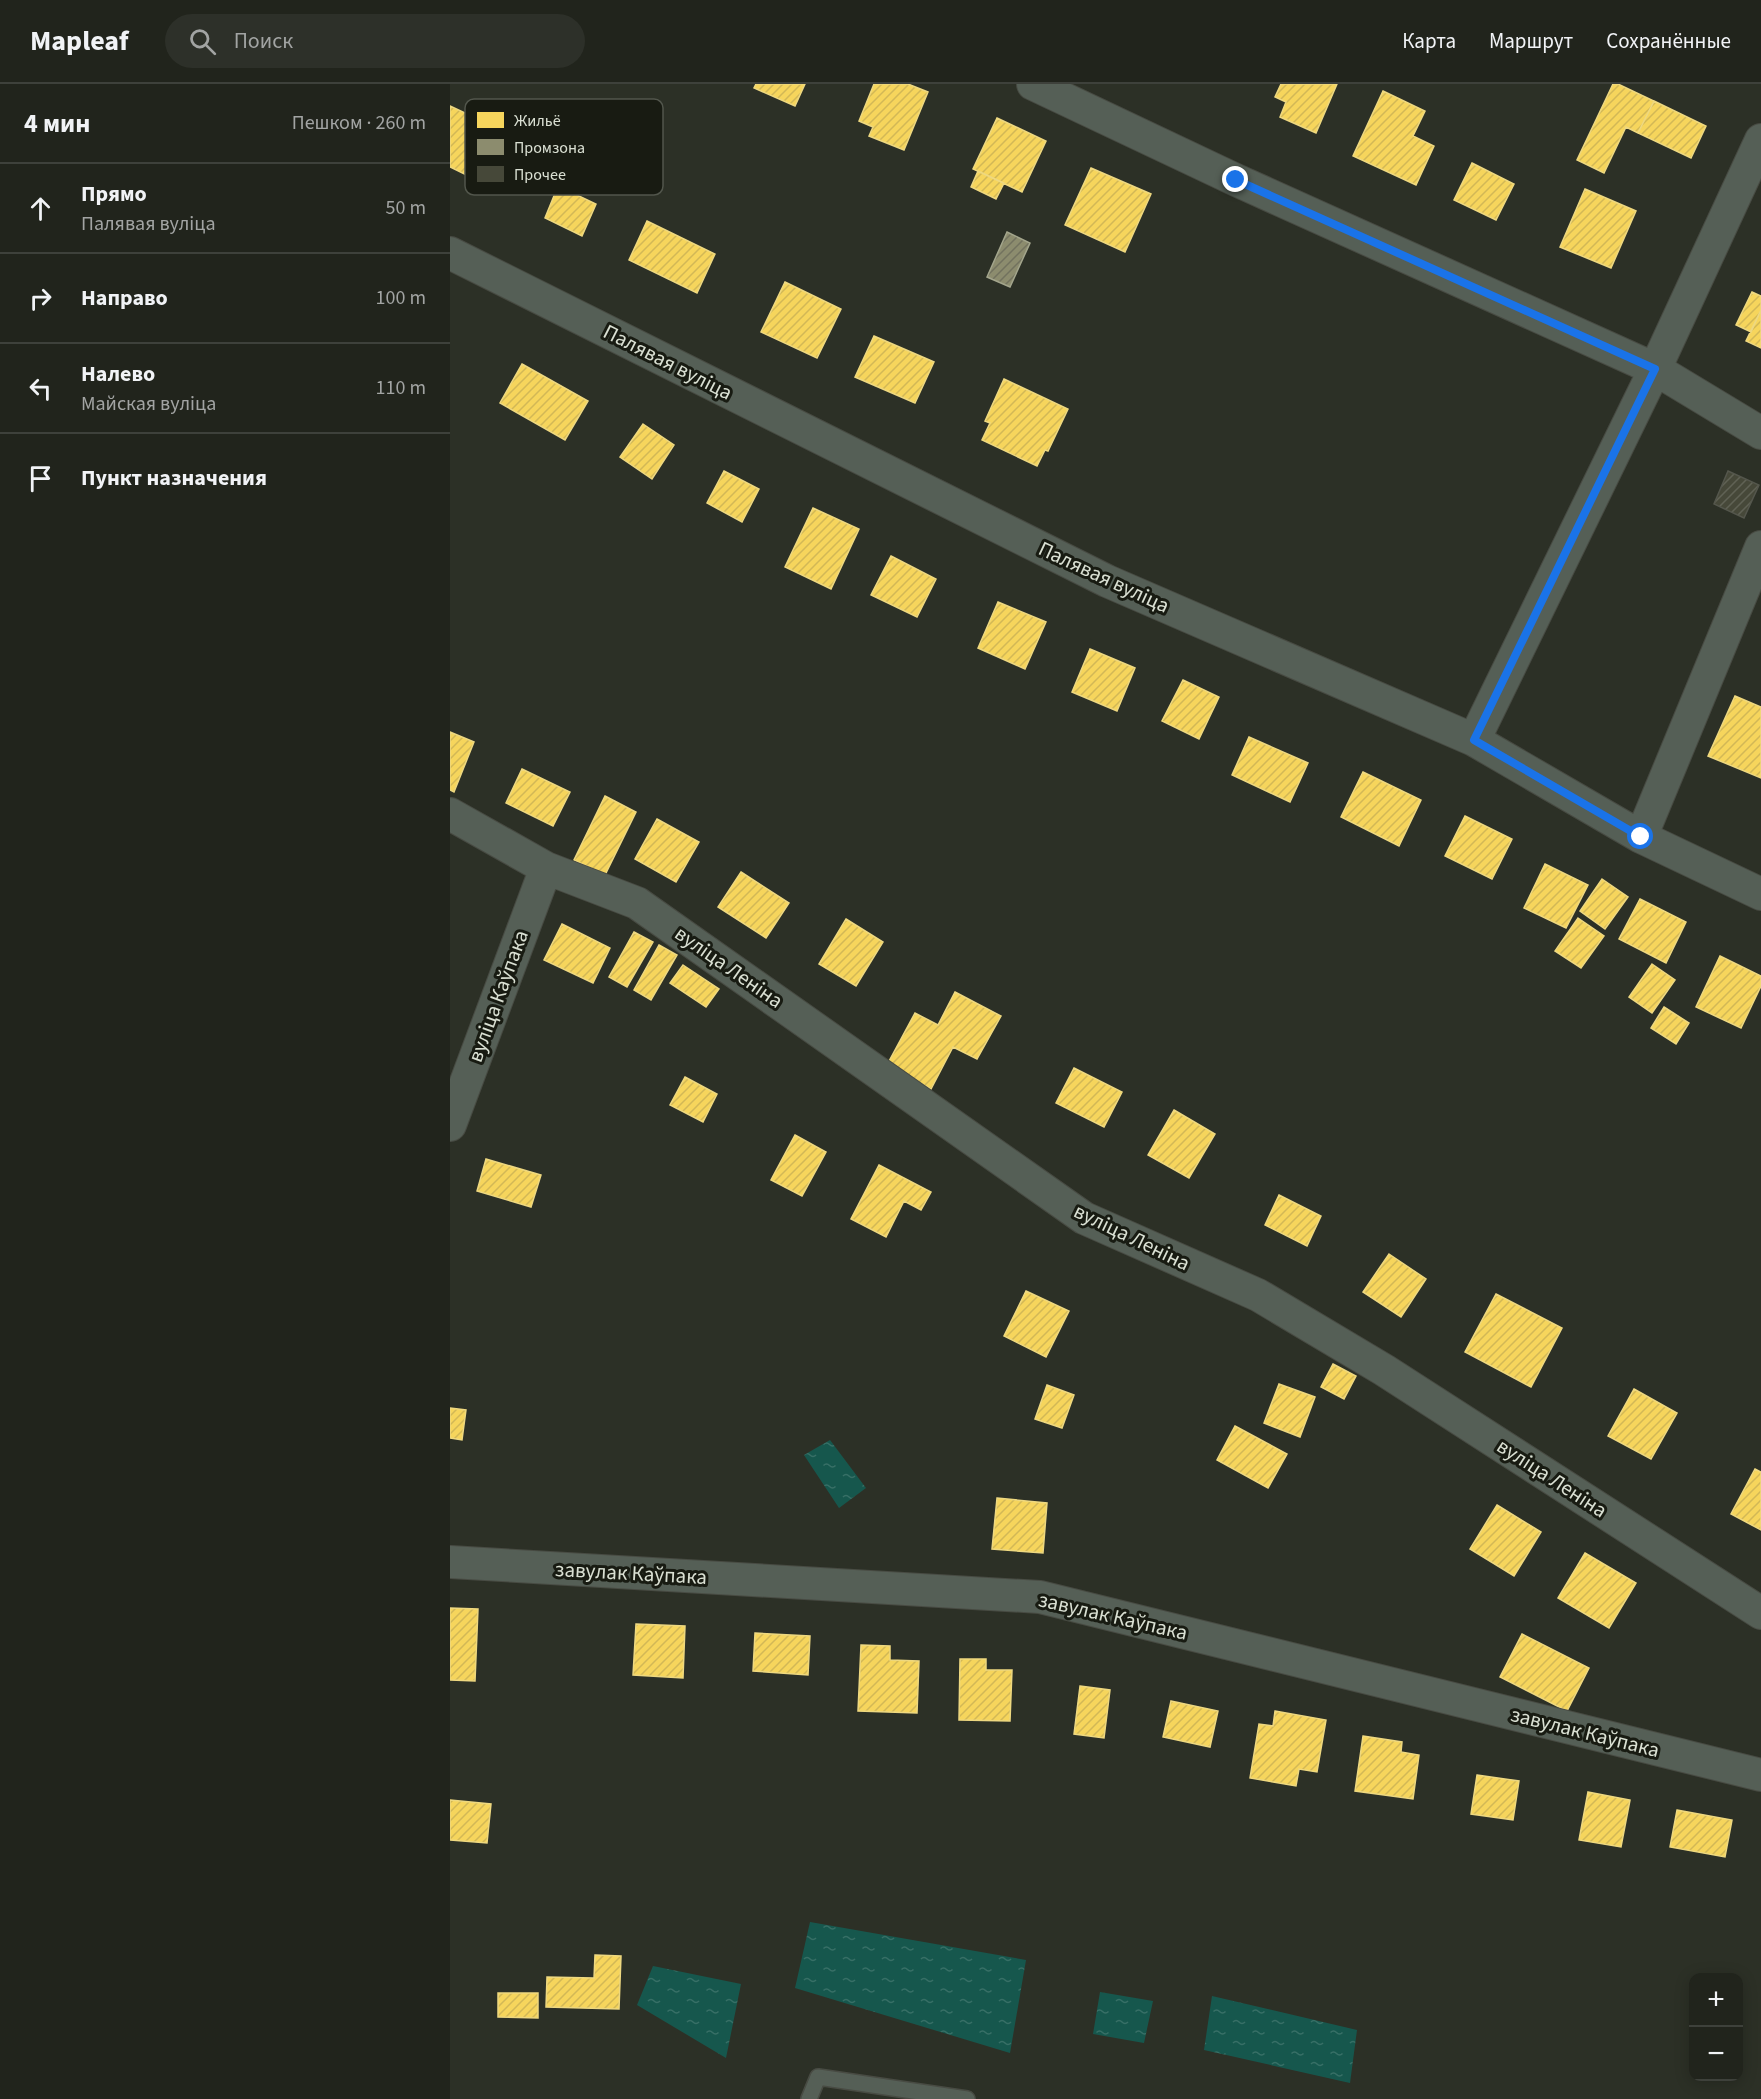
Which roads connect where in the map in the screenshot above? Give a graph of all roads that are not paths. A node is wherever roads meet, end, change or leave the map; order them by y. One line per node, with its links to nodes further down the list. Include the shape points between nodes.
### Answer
1 (1033, 84): 4 (street)
2 (1761, 140): 4 (street)
3 (450, 253): 7 (street, Палявая вуліца, via 1107,581)
4 (1655, 369): 5 (street); 7 (street)
5 (1761, 433)
6 (1761, 547): 9 (street)
7 (1474, 740): 9 (street, Палявая вуліца)
8 (450, 814): 10 (street, вуліца Леніна)
9 (1641, 837): 11 (street, Палявая вуліца)
10 (546, 868): 12 (street, вуліца Каўпака); 14 (street, вуліца Леніна, via 637,903 1084,1218 1258,1295 1384,1370)
11 (1761, 894)
12 (450, 1125)
13 (450, 1562): 15 (street, завулак Каўпака, via 1040,1597)
14 (1761, 1613)
15 (1761, 1775)
16 (809, 2099): 17 (lane, via 818,2077)
17 (967, 2099)

